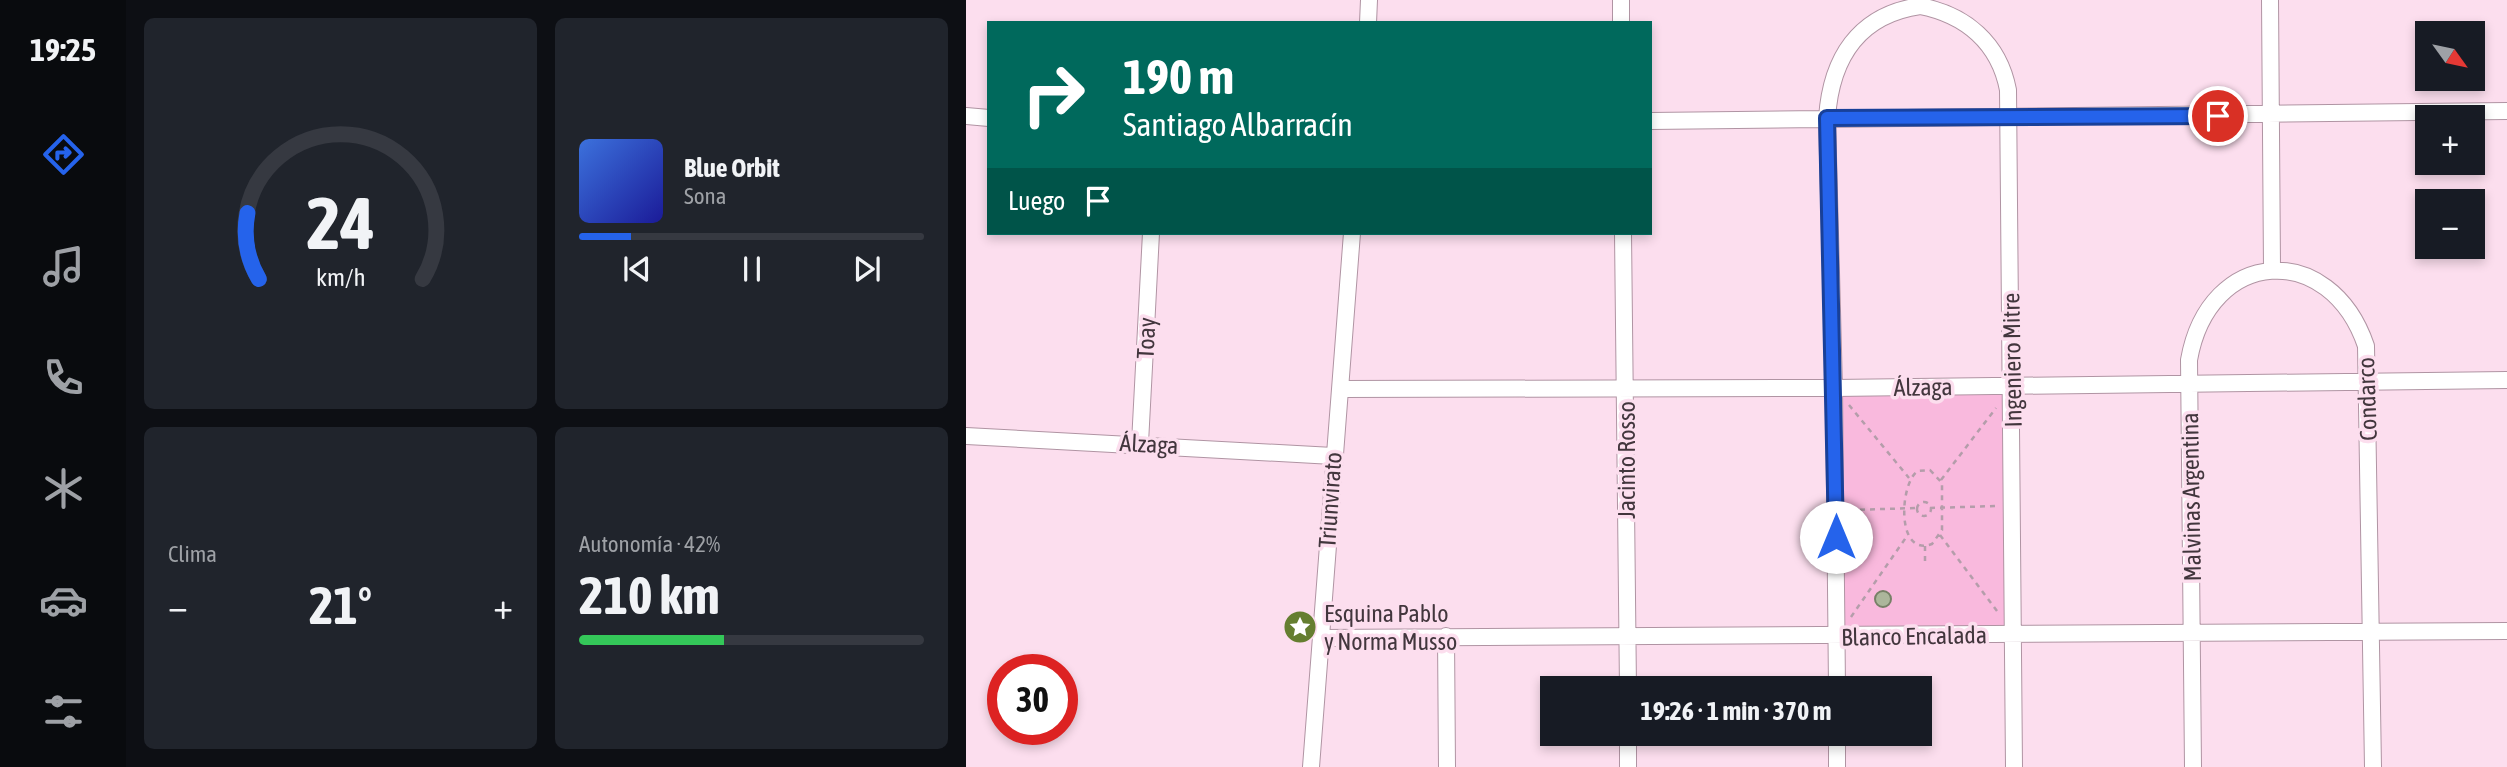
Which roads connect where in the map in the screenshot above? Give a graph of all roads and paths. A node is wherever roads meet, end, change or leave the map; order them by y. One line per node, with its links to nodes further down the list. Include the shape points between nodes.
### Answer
1 (1369, 0): 5 (street)
2 (1621, 0): 6 (street)
3 (2270, 0): 9 (street)
4 (1920, 3): 11 (street, via 1892,11 1844,52 1830,85); 12 (street, Ingeniero Mitre, via 1957,19 1990,45 2005,72)
5 (1368, 21)
6 (1621, 21)
7 (2507, 111): 9 (street)
8 (966, 116): 10 (street)
9 (2270, 116): 12 (street); 17 (street)
10 (987, 118)
11 (1827, 118): 12 (street); 13 (street); 23 (street)
12 (2010, 119): 21 (street, Ingeniero Mitre)
13 (1652, 121)
14 (1151, 235): 27 (street, Toay)
15 (1352, 235): 24 (street, Triunvirato)
16 (1623, 235): 22 (street, Jacinto Rosso)
17 (2272, 268): 19 (street, Condarco, via 2312,280 2343,301 2366,346); 20 (street, Malvinas Argentina, via 2242,278 2213,302 2193,338)
18 (2507, 380): 19 (street, Álzaga)
19 (2368, 381): 20 (street, Álzaga); 42 (street, Condarco)
20 (2189, 385): 21 (street, Álzaga); 43 (street, Malvinas Argentina)
21 (2012, 386): 23 (street, Álzaga); 31 (street, Ingeniero Mitre)
22 (1625, 388): 23 (street, Álzaga); 24 (street, Álzaga); 49 (street, Jacinto Rosso)
23 (1835, 388): 29 (path); 36 (street)
24 (1340, 389): 28 (street, Triunvirato)
25 (1996, 407): 30 (path)
26 (966, 436): 27 (street, Álzaga)
27 (1140, 443): 28 (street, Álzaga)
28 (1333, 456): 48 (street, Triunvirato)
29 (1909, 478): 30 (path, via 1924,470); 33 (path)
30 (1941, 480): 32 (path)
31 (2013, 506): 32 (path); 45 (street, Ingeniero Mitre)
32 (1942, 507): 35 (path); 37 (path)
33 (1906, 508): 34 (path); 36 (path); 38 (path)
34 (1917, 508): 35 (path, via 1924,502); 35 (path, via 1923,516)
35 (1930, 508)
36 (1836, 510): 47 (street)
37 (1940, 535): 39 (path); 41 (path)
38 (1907, 536): 39 (path, via 1915,545); 47 (path)
39 (1925, 546): 40 (path)
40 (1925, 563)
41 (1998, 613)
42 (2370, 630): 43 (street, Blanco Encalada); 44 (street, Blanco Encalada); 60 (street, Condarco)
43 (2193, 631): 45 (street, Blanco Encalada); 59 (street, Malvinas Argentina)
44 (2507, 631)
45 (2014, 635): 47 (street, Blanco Encalada); 58 (street, Ingeniero Mitre)
46 (1446, 636): 48 (street, Blanco Encalada); 49 (street, Blanco Encalada); 55 (street)
47 (1837, 637): 49 (street, Blanco Encalada); 51 (street)
48 (1321, 638): 54 (street, Triunvirato)
49 (1628, 638): 50 (street, Jacinto Rosso)
50 (1628, 676)
51 (1837, 676)
52 (1628, 746): 56 (street)
53 (1837, 746): 57 (street)
54 (1311, 767)
55 (1447, 767)
56 (1628, 767)
57 (1837, 767)
58 (2014, 767)
59 (2193, 767)
60 (2373, 767)

